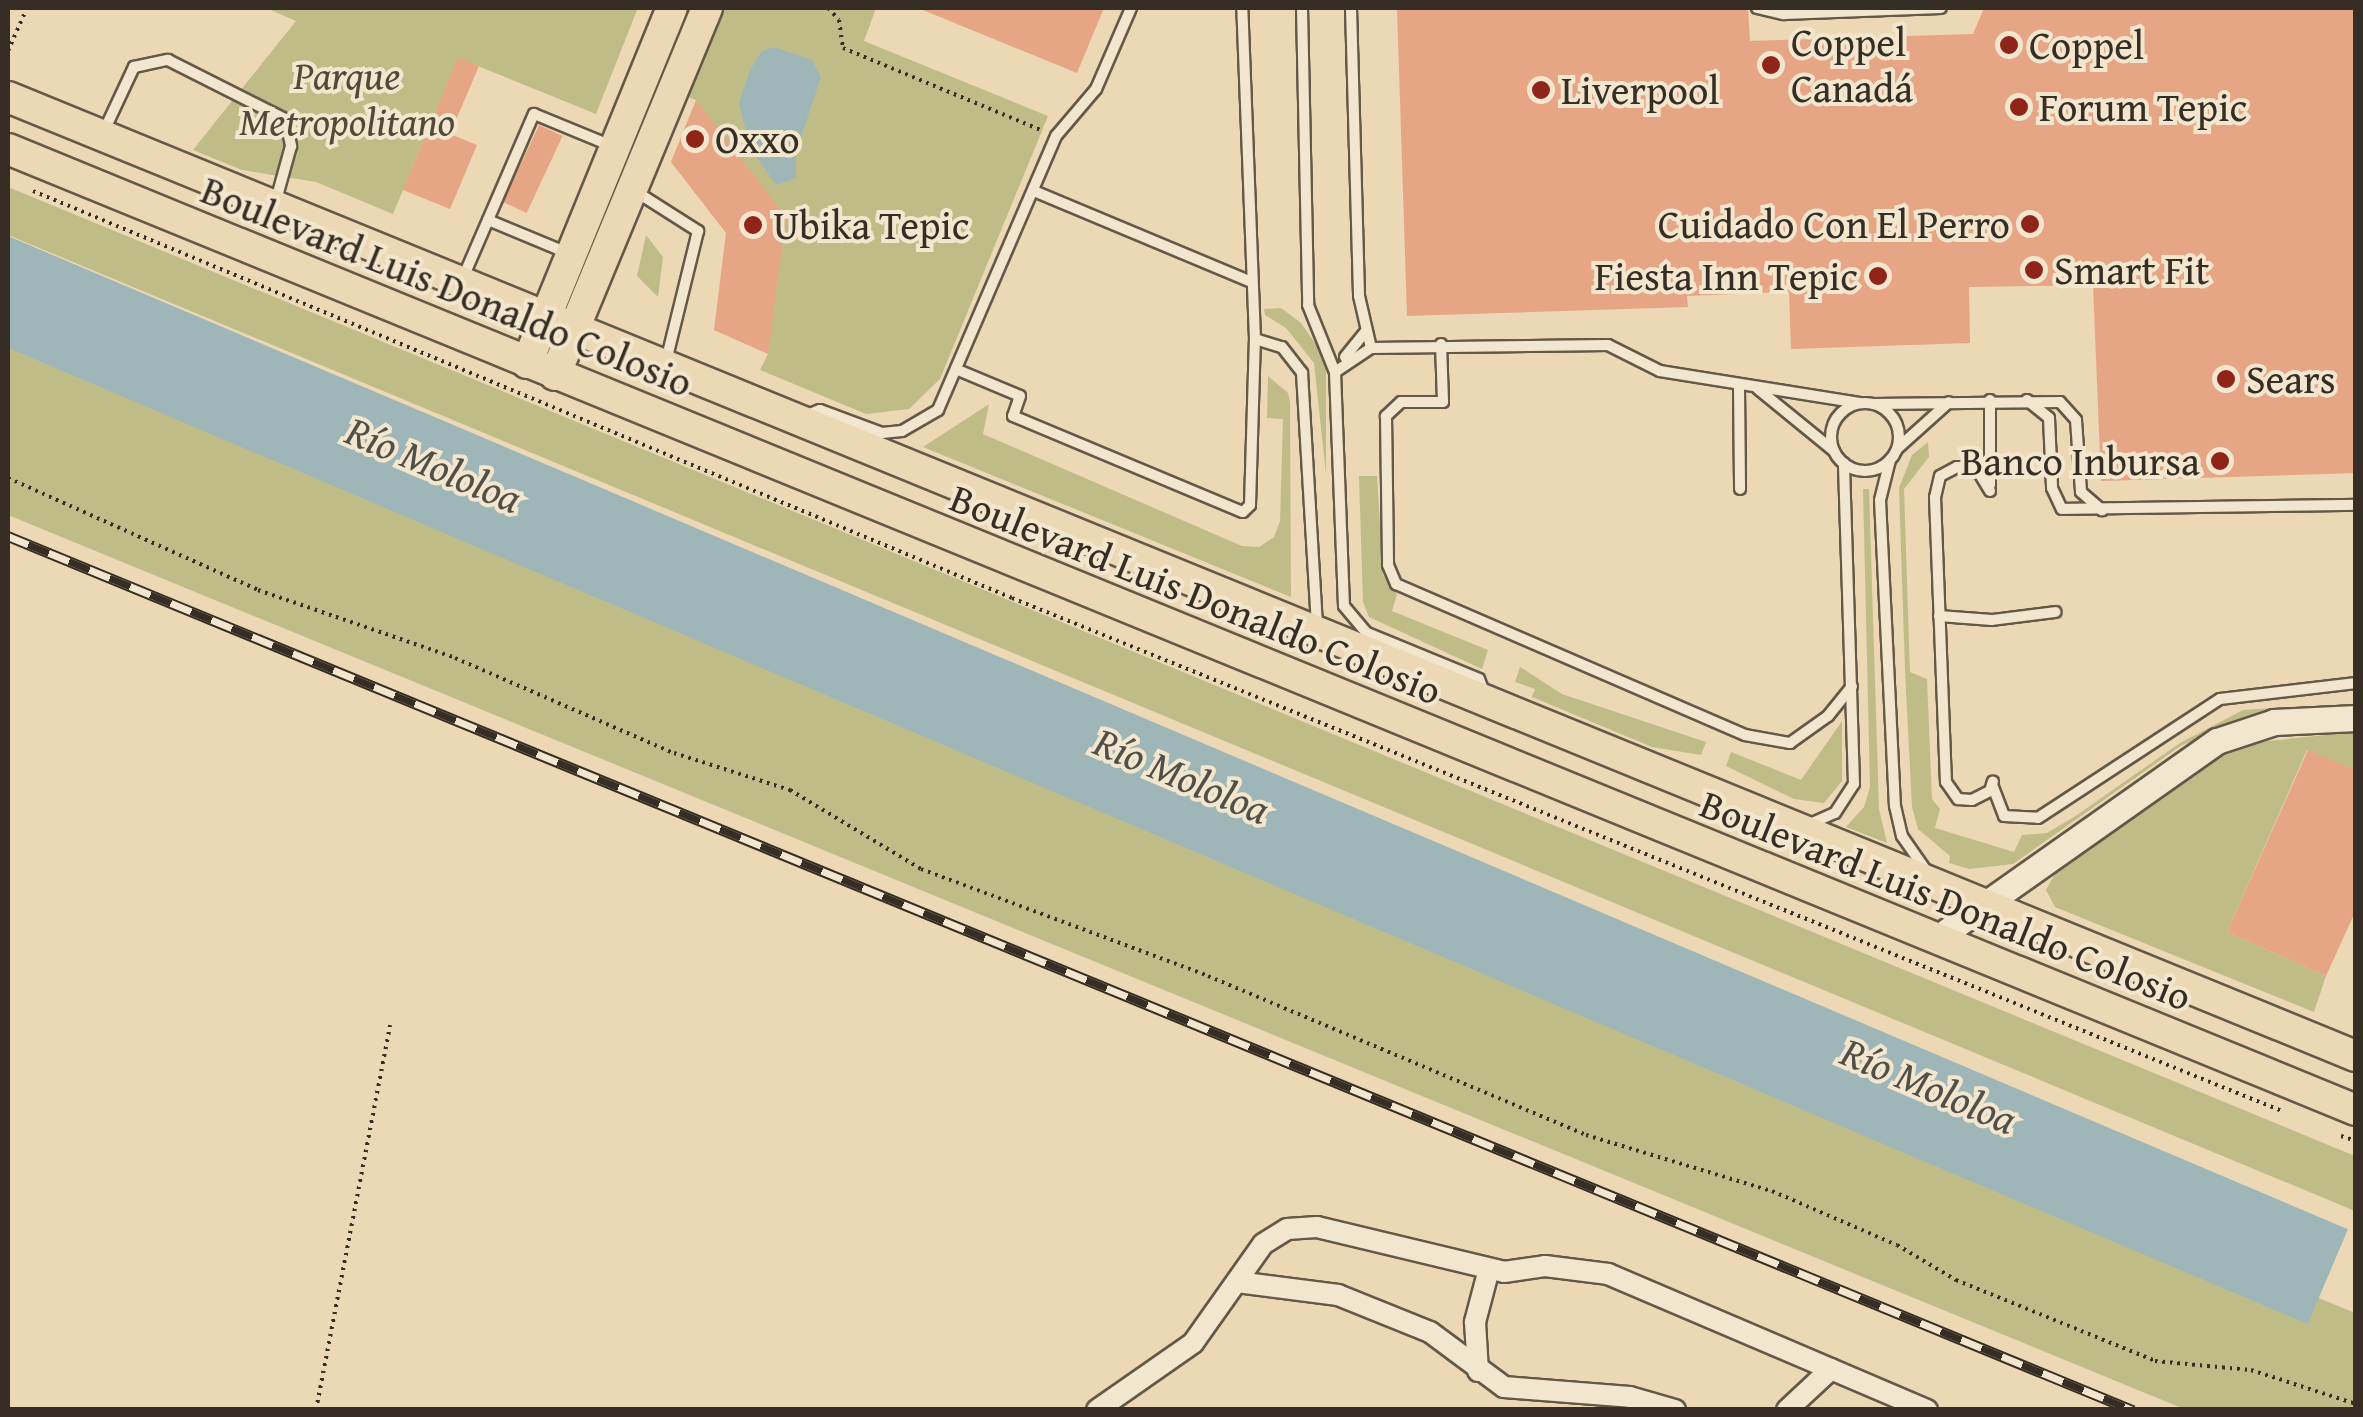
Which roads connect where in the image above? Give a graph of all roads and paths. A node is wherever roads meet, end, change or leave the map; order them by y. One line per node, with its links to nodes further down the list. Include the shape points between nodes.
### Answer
1 (27, 8): 11 (path)
2 (672, 8): 15 (main road)
3 (708, 8): 17 (main road)
4 (828, 8): 14 (path, via 840,20 843,48)
5 (1131, 8): 14 (lane, via 1096,89)
6 (1242, 8): 23 (lane)
7 (1302, 8): 31 (lane, via 1308,305)
8 (1350, 8): 26 (lane)
9 (1757, 8): 10 (lane, via 1784,14)
10 (1941, 8)
11 (8, 51)
12 (8, 97): 13 (main road, Boulevard Luis Donaldo Colosio)
13 (102, 136): 20 (main road, Boulevard Luis Donaldo Colosio); 20 (lane, via 134,67 168,60 285,118 292,146)
14 (1056, 136): 19 (lane)
15 (615, 148): 21 (lane, via 534,114); 22 (main road)
16 (8, 149): 32 (main road, Boulevard Luis Donaldo Colosio)
17 (628, 187): 25 (main road); 30 (lane, via 698,231)
18 (26, 188): 65 (path, via 1012,598)
19 (1034, 191): 23 (lane); 33 (lane)
20 (274, 206): 24 (main road, Boulevard Luis Donaldo Colosio)
21 (488, 220): 22 (lane); 24 (lane)
22 (572, 255): 25 (main road)
23 (1249, 281): 27 (lane)
24 (461, 283): 25 (main road, Boulevard Luis Donaldo Colosio)
25 (560, 324): 30 (main road, Boulevard Luis Donaldo Colosio); 32 (main road)
26 (1365, 332): 29 (lane); 31 (lane)
27 (1255, 338): 33 (lane, via 1250,506 1243,512 1013,416 1020,396); 53 (lane, via 1282,347 1302,373)
28 (1441, 344): 29 (lane); 34 (lane, via 1608,344 1660,370); 55 (lane, via 1443,402 1400,402 1386,416 1388,564 1396,584 1745,734 1790,743 1828,716)
29 (1371, 348): 31 (lane)
30 (665, 366): 41 (main road, Boulevard Luis Donaldo Colosio)
31 (1338, 367): 57 (lane, via 1342,594 1349,617 1368,633 1479,679)
32 (541, 369): 50 (main road, Boulevard Luis Donaldo Colosio)
33 (958, 370): 41 (lane, via 938,410 902,431 862,428 820,410)
34 (1739, 388): 35 (lane); 47 (lane)
35 (1757, 389): 39 (lane); 43 (lane)
36 (1955, 400): 37 (lane); 40 (lane); 42 (lane, via 1924,418)
37 (1990, 400): 38 (lane); 52 (lane, via 1990,491 1976,468 1950,468 1936,482)
38 (2027, 400): 49 (lane, via 2060,402 2070,410 2079,432 2081,492); 49 (lane, via 2049,418 2056,501 2074,512)
39 (1859, 403): 40 (lane); 43 (lane, via 1836,419)
40 (1873, 404): 42 (lane, via 1895,421)
41 (794, 420): 53 (main road, Boulevard Luis Donaldo Colosio)
42 (1897, 448): 44 (lane)
43 (1835, 452): 45 (lane)
44 (1890, 460): 45 (lane, via 1871,470); 61 (lane, via 1880,500 1894,806 1917,862)
45 (1844, 464): 55 (lane)
46 (8, 478): 72 (path, via 258,590 455,658 674,753 790,790 921,870 1164,958 1586,1135 1772,1190 1897,1245 1956,1280 2155,1361 2251,1370)
47 (1740, 489)
48 (2356, 505): 49 (lane)
49 (2107, 512)
50 (963, 541): 53 (main road, via 996,538 1277,654 1306,652); 56 (main road, Boulevard Luis Donaldo Colosio)
51 (2055, 612): 52 (lane, via 1992,620)
52 (1939, 616): 54 (lane, via 1946,782 1958,799 1972,800 1990,792 1992,781 2004,816 2038,818 2220,699)
53 (1318, 637): 57 (main road, Boulevard Luis Donaldo Colosio)
54 (2356, 683)
55 (1852, 686): 60 (lane, via 1854,784 1848,799 1819,823)
56 (1334, 695): 59 (main road, via 1323,676 1341,664 1578,759); 62 (main road, Boulevard Luis Donaldo Colosio)
57 (1489, 705): 59 (main road, Boulevard Luis Donaldo Colosio)
58 (2356, 718): 61 (street, via 2274,722 2217,742)
59 (1609, 754): 60 (main road, Boulevard Luis Donaldo Colosio)
60 (1778, 821): 61 (main road, Boulevard Luis Donaldo Colosio)
61 (1976, 901): 62 (street); 64 (main road, Boulevard Luis Donaldo Colosio)
62 (1936, 940): 66 (main road, Boulevard Luis Donaldo Colosio)
63 (390, 1025): 73 (path)
64 (2356, 1056)
65 (2300, 1119)
66 (2346, 1122): 67 (path)
67 (2356, 1142)
68 (1489, 1270): 69 (street, via 1317,1227 1287,1229 1263,1244); 70 (street, via 1545,1266 1608,1274); 71 (street, via 1475,1322)
69 (1237, 1282): 71 (street, via 1338,1295 1430,1332); 74 (street, via 1193,1343)
70 (1831, 1368): 76 (street); 77 (street)
71 (1478, 1371): 75 (street, via 1504,1387 1630,1397)
72 (2356, 1404)
73 (316, 1410)
74 (1098, 1410)
75 (1676, 1410)
76 (1787, 1410)
77 (1927, 1410)

